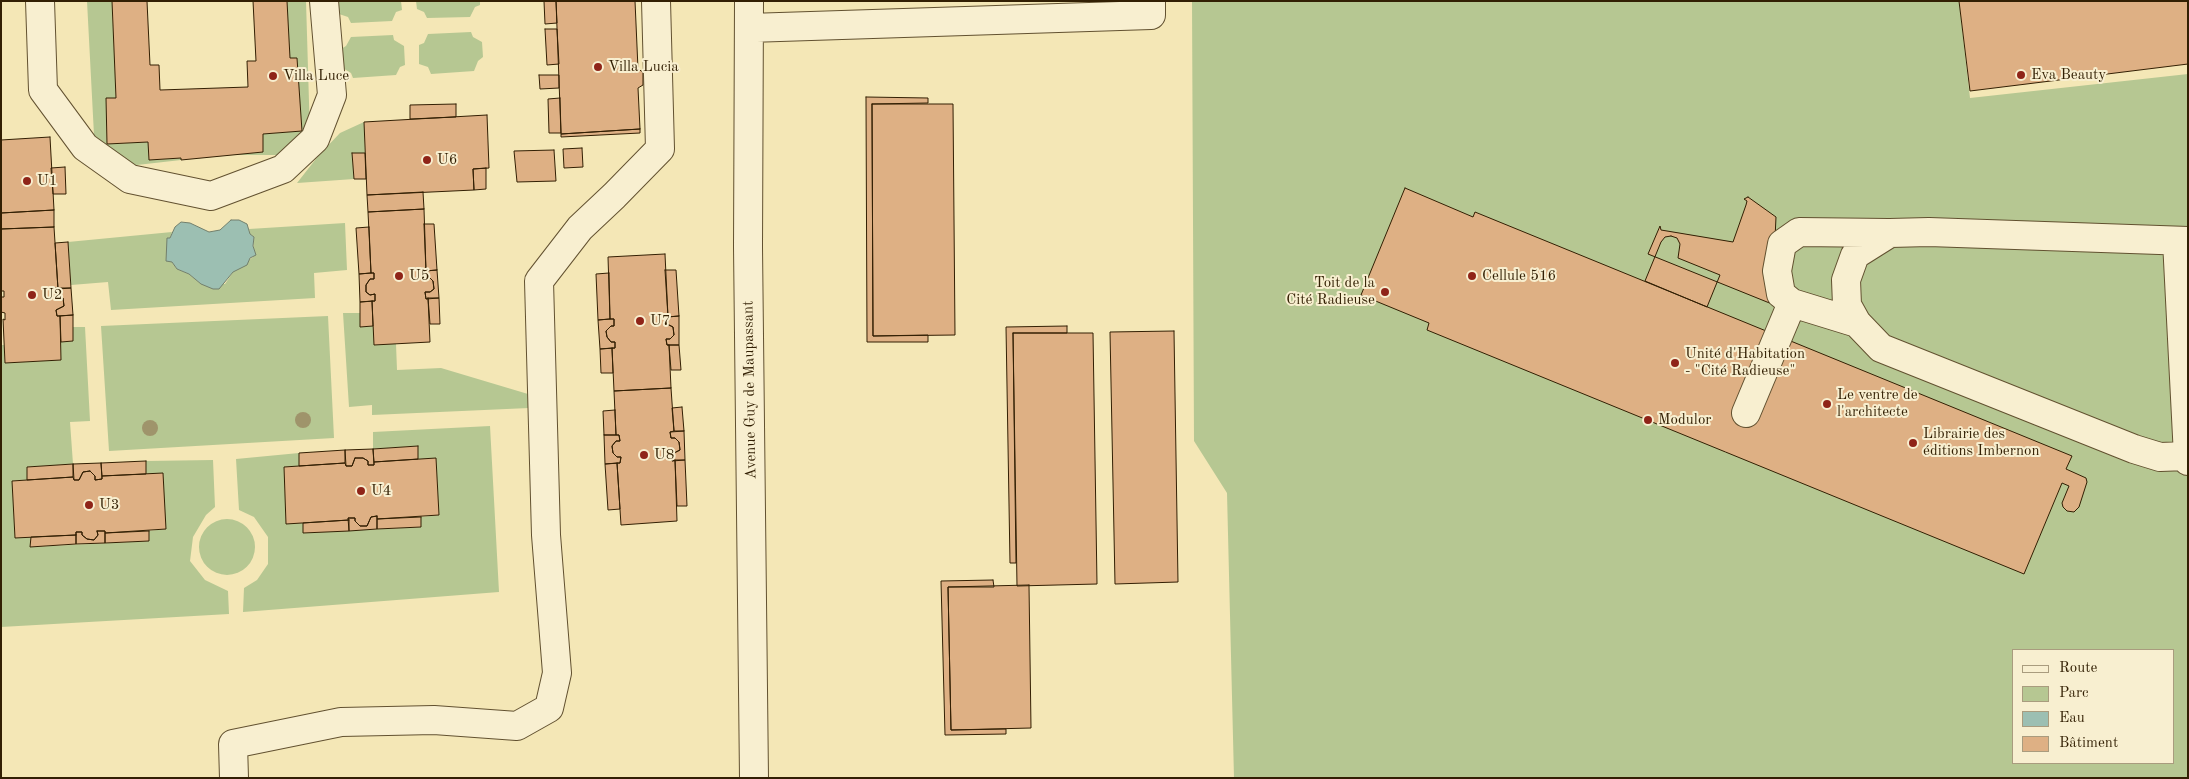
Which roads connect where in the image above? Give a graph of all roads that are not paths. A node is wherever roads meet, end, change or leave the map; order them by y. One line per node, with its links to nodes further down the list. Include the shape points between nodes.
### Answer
1 (40, 1): 2 (street, via 43,90 85,146 130,179 211,196 283,169 315,139 332,95)
2 (324, 1)
3 (656, 1): 12 (street, via 660,149 580,228 539,281 546,535 557,673 549,708 517,726 434,720 341,722 233,744)
4 (1151, 1): 5 (street, via 1151,16)
5 (749, 14): 13 (street, Avenue Guy de Maupassant, via 748,247)
6 (1890, 233): 7 (street); 8 (street, via 1800,232 1782,244 1779,278 1782,294); 9 (street, via 1855,255 1846,280 1847,305)
7 (2183, 241): 11 (street)
8 (1792, 302): 9 (street); 10 (street)
9 (1857, 324): 11 (street, via 1881,348 1890,352 2134,449 2160,457)
10 (1746, 413)
11 (2187, 458)
12 (234, 778)
13 (754, 778)

